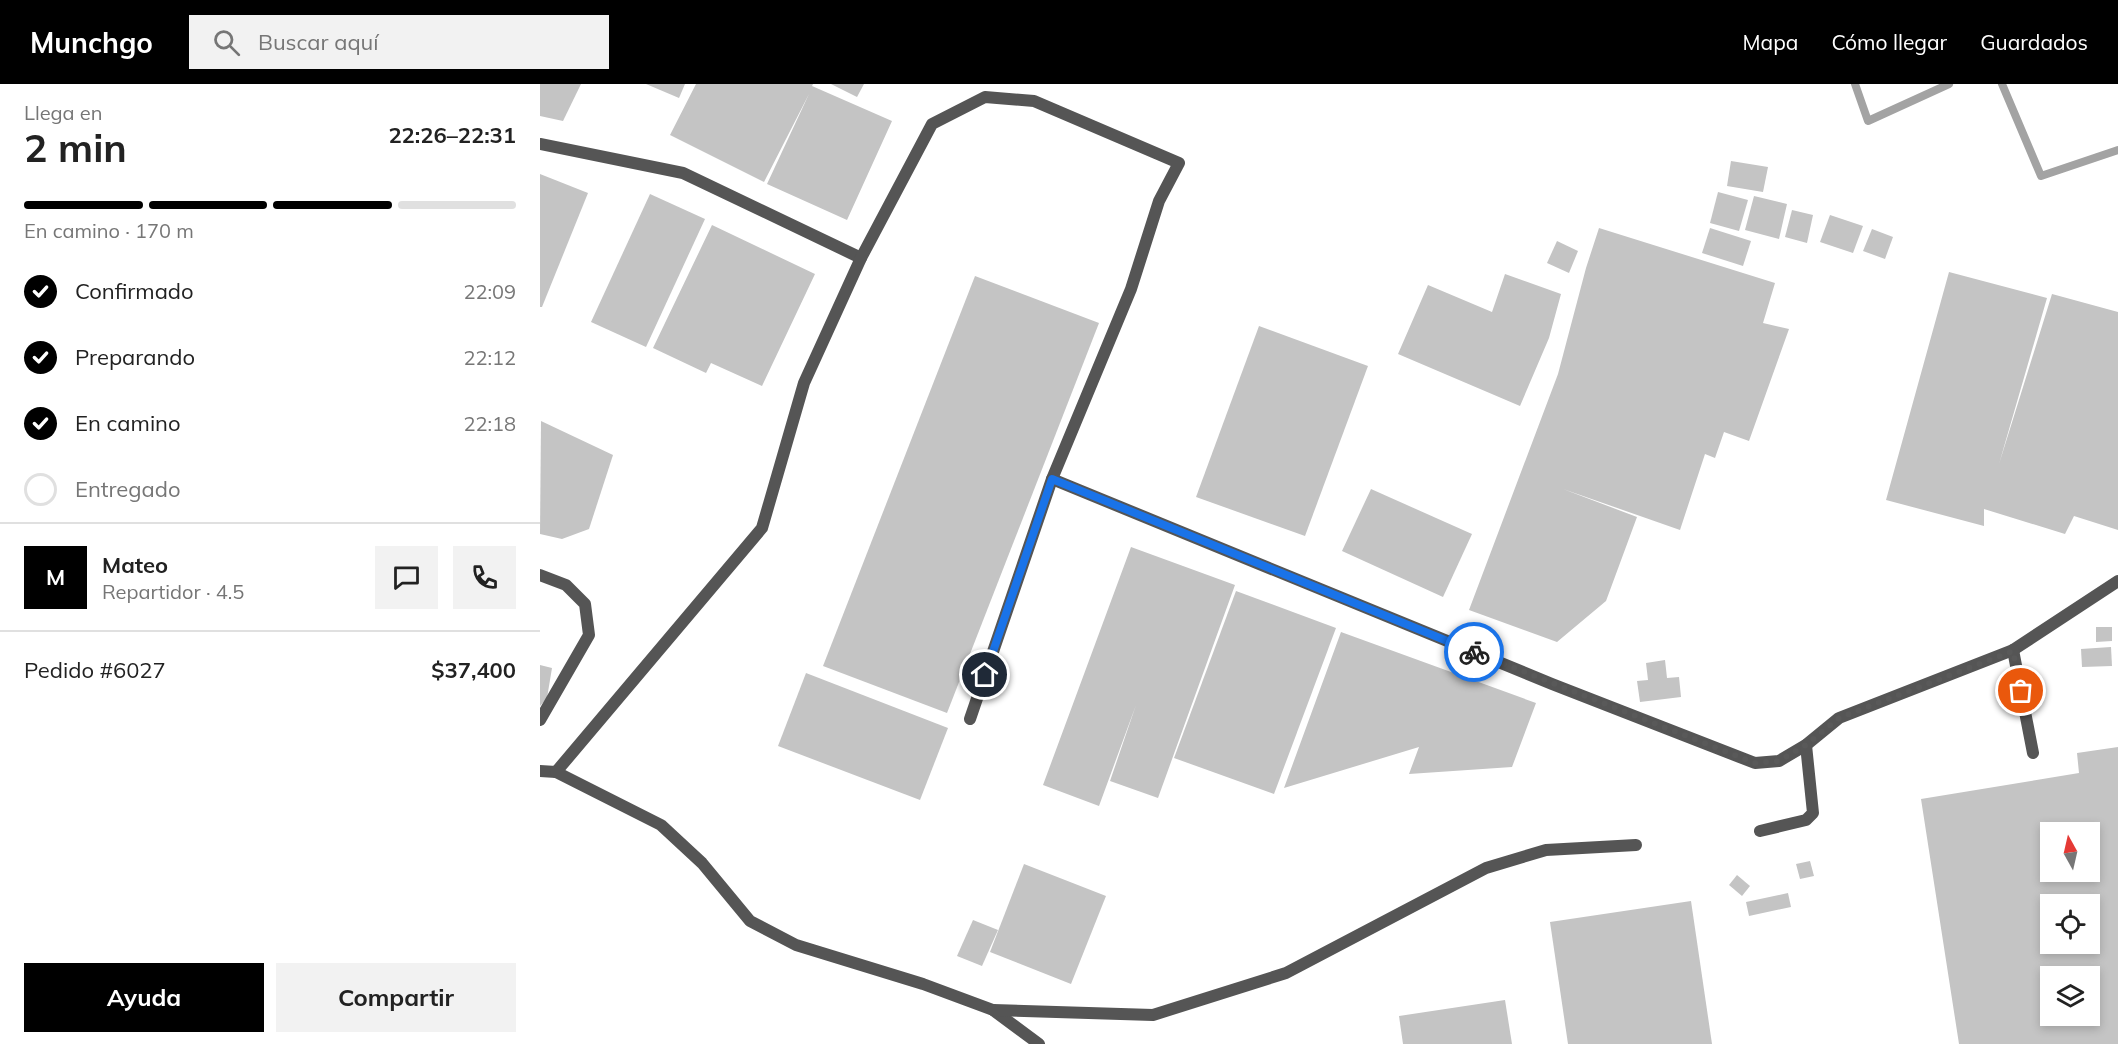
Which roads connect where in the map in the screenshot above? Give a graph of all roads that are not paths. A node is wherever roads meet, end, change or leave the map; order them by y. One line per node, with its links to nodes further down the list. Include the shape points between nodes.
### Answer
1 (540, 144): 2 (lane, via 683,173)
2 (861, 258): 3 (lane, via 932,124 985,97 1034,101 1179,162 1159,201 1131,289); 12 (lane, via 804,383 762,528)
3 (1052, 479): 7 (lane); 9 (lane, via 1541,680 1755,763 1779,761)
4 (540, 575): 8 (lane, via 566,585 585,604 590,635)
5 (2118, 581): 6 (lane)
6 (2013, 651): 9 (lane, via 1839,718); 10 (lane)
7 (970, 719)
8 (540, 720)
9 (1806, 745): 13 (lane, via 1813,813 1806,820)
10 (2033, 753)
11 (540, 771): 12 (lane)
12 (556, 772): 15 (lane, via 662,825 702,863 750,921 796,945)
13 (1760, 831)
14 (1636, 845): 15 (lane, via 1546,850 1486,868 1286,973 1153,1015)
15 (993, 1010): 16 (lane)
16 (1039, 1044)

